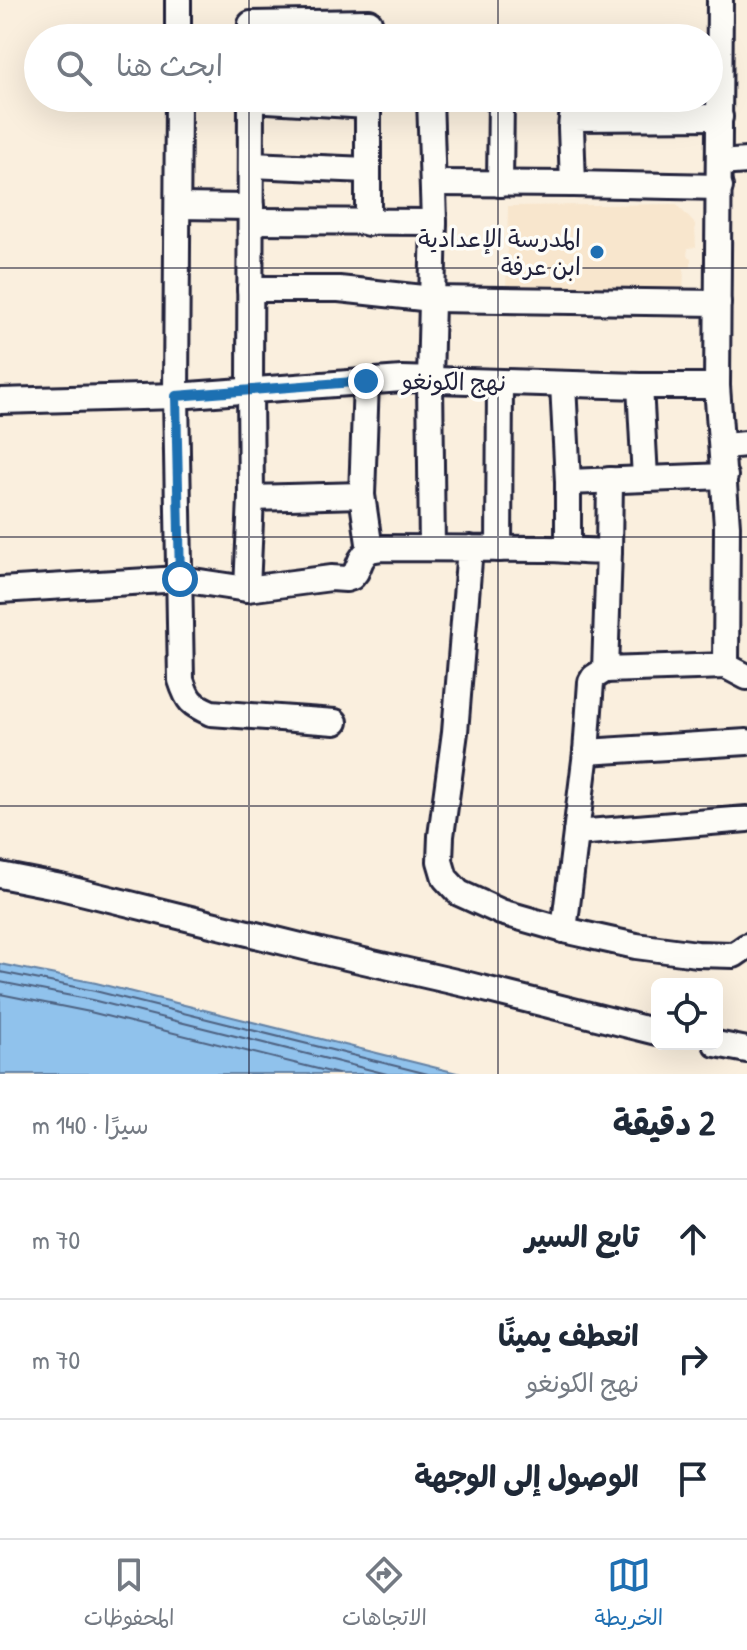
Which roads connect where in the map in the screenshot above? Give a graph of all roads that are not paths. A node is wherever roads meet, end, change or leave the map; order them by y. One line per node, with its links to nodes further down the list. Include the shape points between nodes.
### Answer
1 (178, 0): 5 (street)
2 (720, 0): 6 (street)
3 (369, 20): 4 (street)
4 (251, 21)
5 (178, 24)
6 (717, 24)
7 (178, 112): 23 (street)
8 (251, 112): 17 (street)
9 (368, 112): 18 (street)
10 (430, 112): 20 (street)
11 (501, 112): 21 (street)
12 (572, 112): 22 (street)
13 (638, 112): 15 (street)
14 (720, 112): 15 (street)
15 (720, 117): 19 (street)
16 (747, 161): 19 (street)
17 (251, 165): 18 (street); 24 (street)
18 (367, 170): 26 (street)
19 (719, 175): 22 (street); 29 (street)
20 (433, 183): 21 (street); 25 (street)
21 (500, 184): 22 (street)
22 (573, 184)
23 (178, 206): 24 (street); 37 (street)
24 (251, 214): 26 (street); 27 (street)
25 (434, 222): 26 (street); 28 (street)
26 (368, 223)
27 (250, 289): 28 (street, via 339,289); 36 (street)
28 (432, 299): 29 (street); 31 (street)
29 (718, 303): 35 (street)
30 (366, 381): 31 (street, نهج الكونغو); 36 (street, نهج الكونغو); 44 (street)
31 (430, 381): 32 (street, نهج الكونغو); 47 (street)
32 (500, 382): 33 (street, نهج الكونغو); 49 (street)
33 (563, 384): 34 (street, نهج الكونغو); 43 (street)
34 (640, 386): 35 (street, نهج الكونغو); 41 (street)
35 (717, 386): 39 (street)
36 (250, 390): 37 (street, نهج الكونغو); 45 (street)
37 (176, 396): 38 (street, نهج الكونغو); 53 (street)
38 (0, 401)
39 (735, 445): 40 (street)
40 (725, 476): 41 (street); 46 (street)
41 (645, 478): 42 (street)
42 (610, 480): 43 (street); 52 (street)
43 (568, 482): 50 (street)
44 (362, 495): 45 (street); 51 (street)
45 (251, 498): 54 (street)
46 (737, 525): 57 (street)
47 (432, 548): 48 (street); 51 (street)
48 (470, 548): 49 (street); 64 (street, via 440,861 445,878 459,893)
49 (499, 549): 50 (street)
50 (568, 549): 52 (street)
51 (370, 550): 54 (street, via 346,579)
52 (609, 551): 56 (street)
53 (180, 579): 54 (street); 55 (street); 58 (street, via 181,680 193,705 211,713)
54 (247, 589)
55 (0, 590)
56 (605, 670): 57 (street); 60 (street, via 591,682)
57 (736, 671)
58 (335, 722)
59 (747, 742): 60 (street)
60 (586, 752): 62 (street)
61 (747, 819): 62 (street)
62 (576, 833): 64 (street)
63 (0, 875): 66 (street)
64 (564, 930): 65 (street, via 697,954 734,955)
65 (747, 946)
66 (651, 1030)
67 (723, 1045): 68 (street)
68 (747, 1050)

